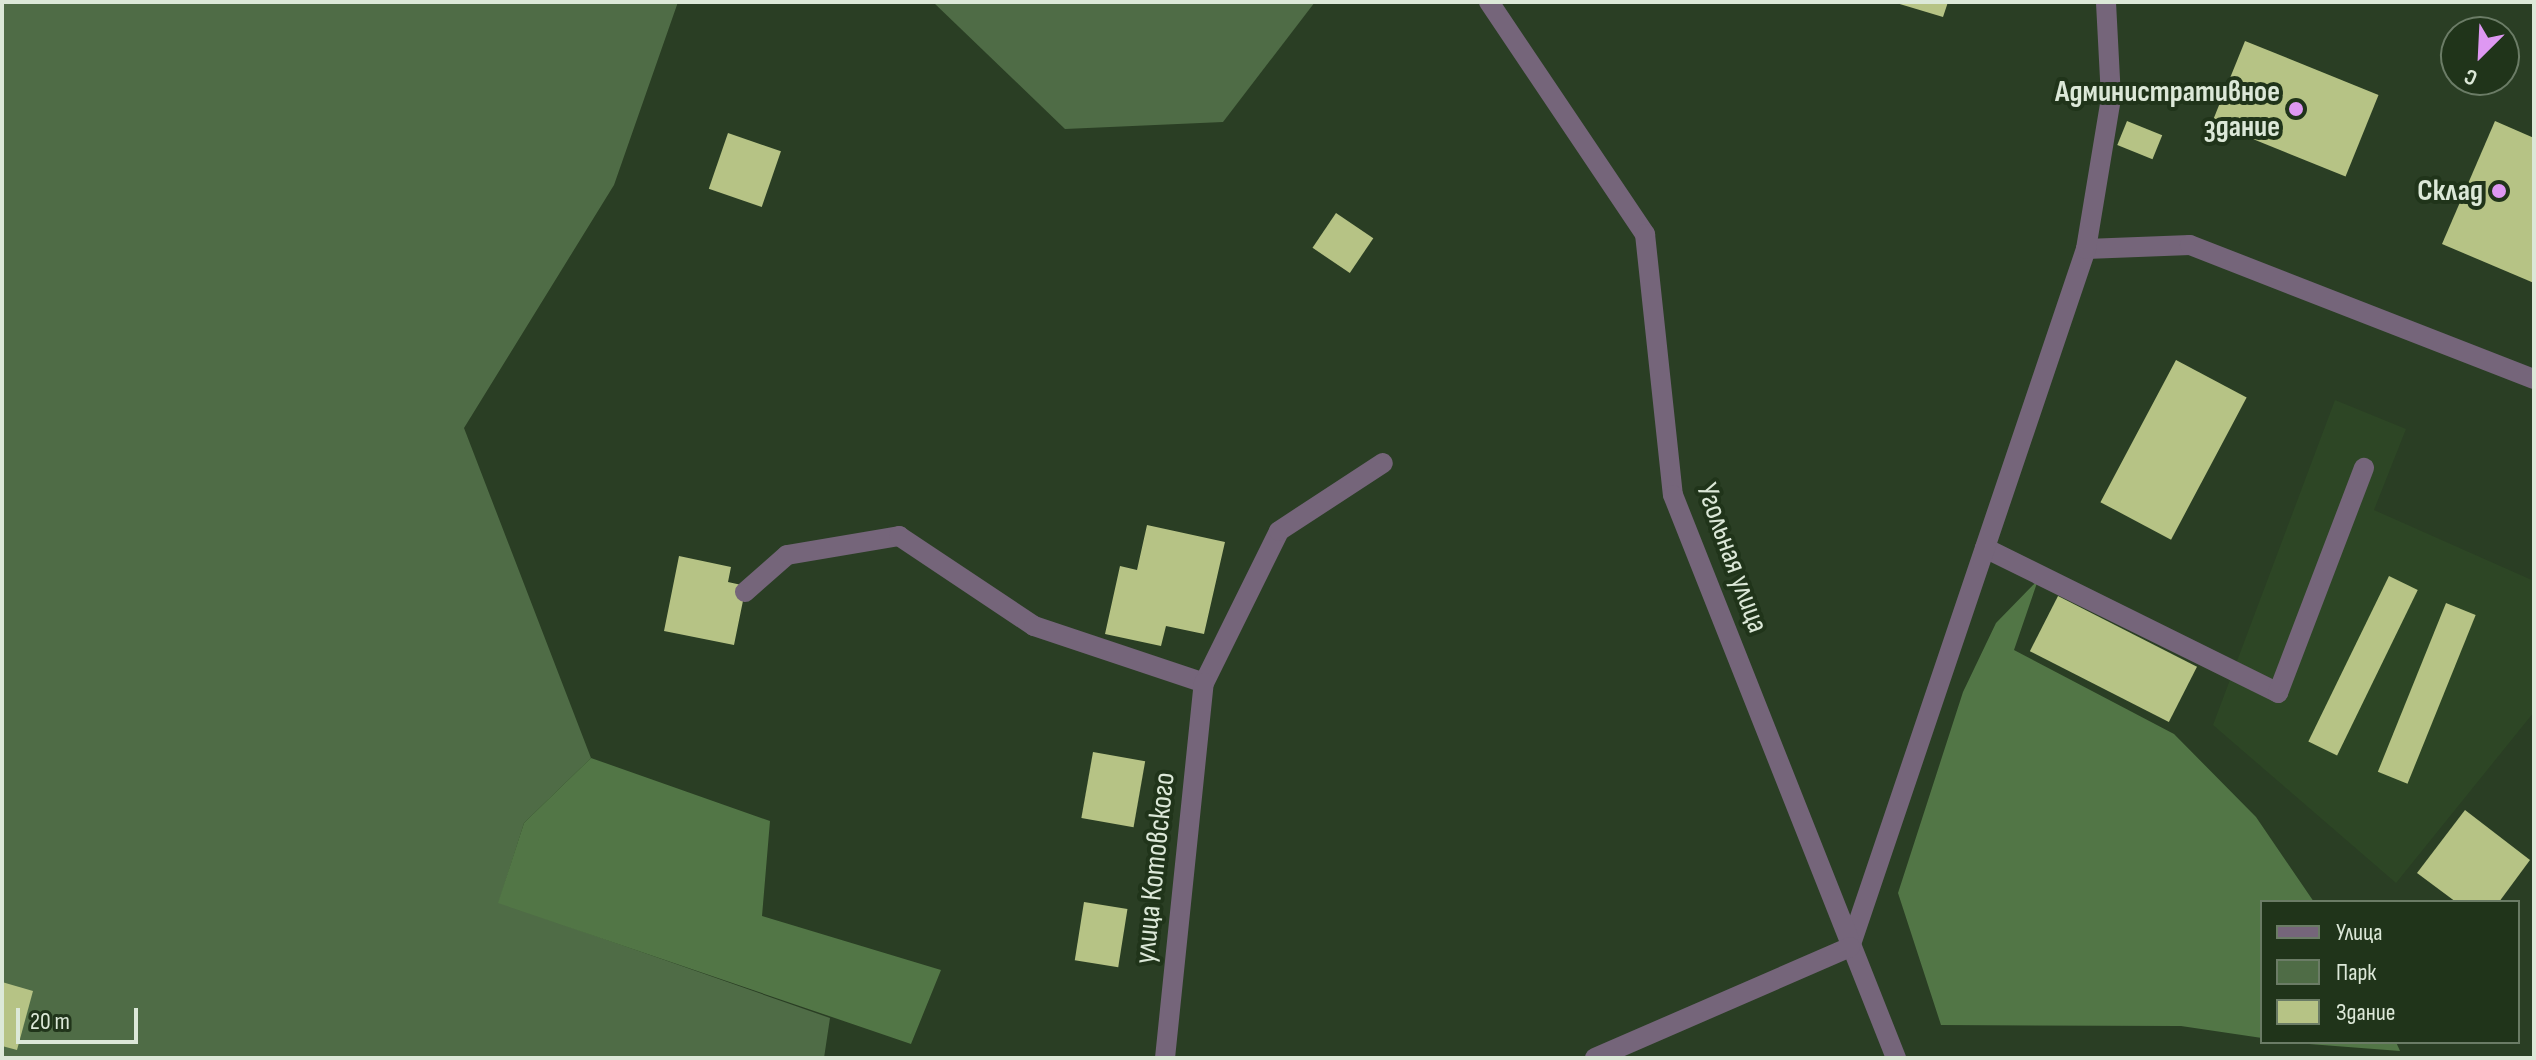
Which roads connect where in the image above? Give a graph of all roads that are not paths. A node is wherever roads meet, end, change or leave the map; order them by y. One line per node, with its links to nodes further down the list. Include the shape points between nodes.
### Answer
1 (1489, 2): 10 (street, Угольная улица, via 1645,234 1673,495)
2 (2106, 2): 3 (street, via 2111,98)
3 (2086, 249): 4 (street, via 2190,245); 7 (street)
4 (2534, 379)
5 (1383, 463): 9 (street, via 1279,531)
6 (2364, 468): 7 (street, via 2278,693)
7 (1985, 548): 10 (street)
8 (745, 592): 9 (street, via 787,555 899,536 1034,626)
9 (1204, 683): 11 (street, улица Котовского)
10 (1850, 947): 12 (street); 13 (street, Угольная улица)
11 (1165, 1058)
12 (1595, 1058)
13 (1896, 1058)

